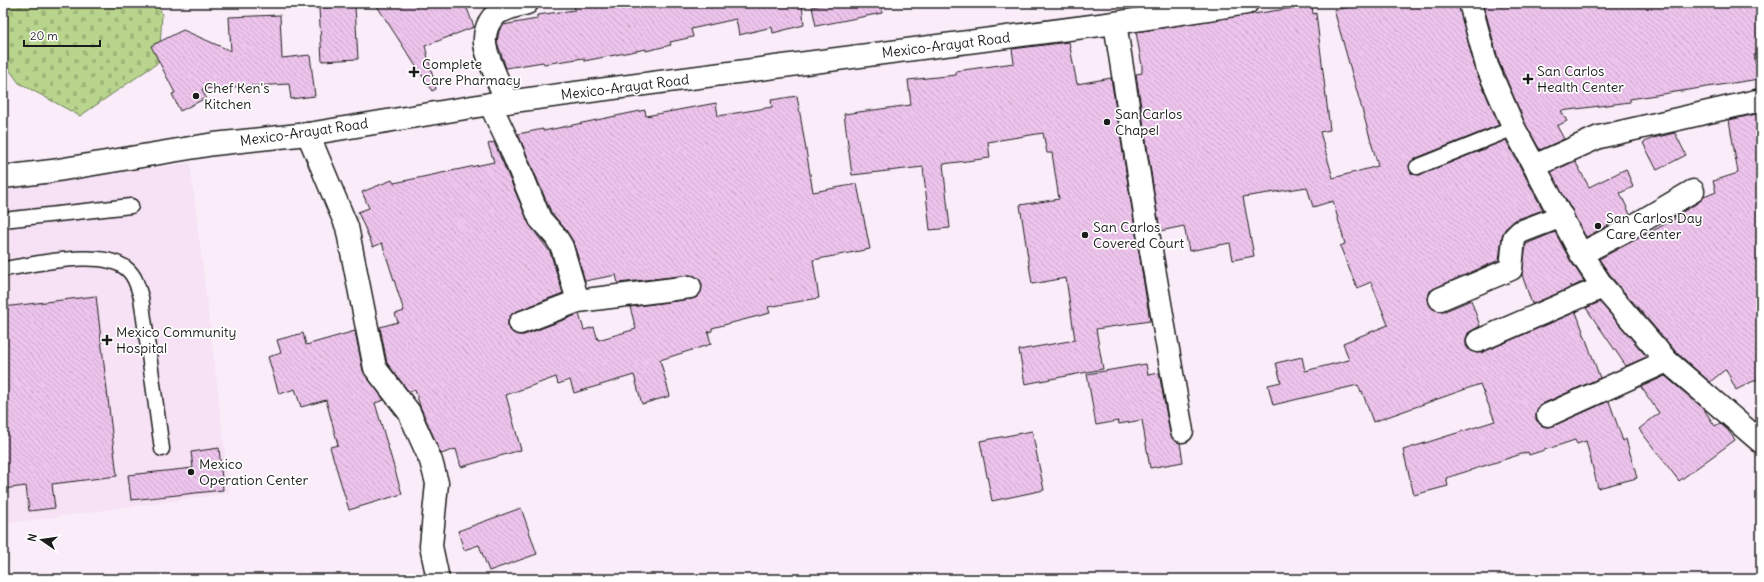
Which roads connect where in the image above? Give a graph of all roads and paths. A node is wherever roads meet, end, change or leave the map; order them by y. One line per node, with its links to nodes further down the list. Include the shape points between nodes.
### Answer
1 (528, 3): 6 (street, via 496,14 486,30 485,45)
2 (1247, 3): 4 (street, Mexico-Arayat Road)
3 (1470, 3): 7 (street, via 1487,66)
4 (1115, 23): 6 (street, Mexico-Arayat Road); 26 (street)
5 (1761, 100): 9 (street, via 1599,137)
6 (499, 103): 8 (street, Mexico-Arayat Road); 21 (street, via 509,144 540,219 562,247)
7 (1514, 128): 9 (street); 10 (lane)
8 (308, 134): 11 (street, Mexico-Arayat Road, via 214,144); 29 (street, via 346,227 375,368 409,412 431,461 437,483 431,546)
9 (1534, 166): 14 (street)
10 (1417, 167)
11 (3, 177)
12 (1693, 191): 16 (street)
13 (131, 206): 15 (lane)
14 (1562, 216): 16 (street); 20 (street, via 1520,232 1514,238 1511,269)
15 (3, 220)
16 (1581, 254): 19 (street)
17 (3, 269): 28 (lane, via 85,258 116,262 128,270 136,281 141,298)
18 (690, 287): 21 (street)
19 (1603, 287): 23 (street); 24 (street)
20 (1440, 299)
21 (578, 301): 22 (street)
22 (520, 323)
23 (1478, 341)
24 (1667, 361): 25 (street); 27 (street)
25 (1548, 415)
26 (1182, 431)
27 (1761, 442)
28 (162, 449)
29 (438, 579)

